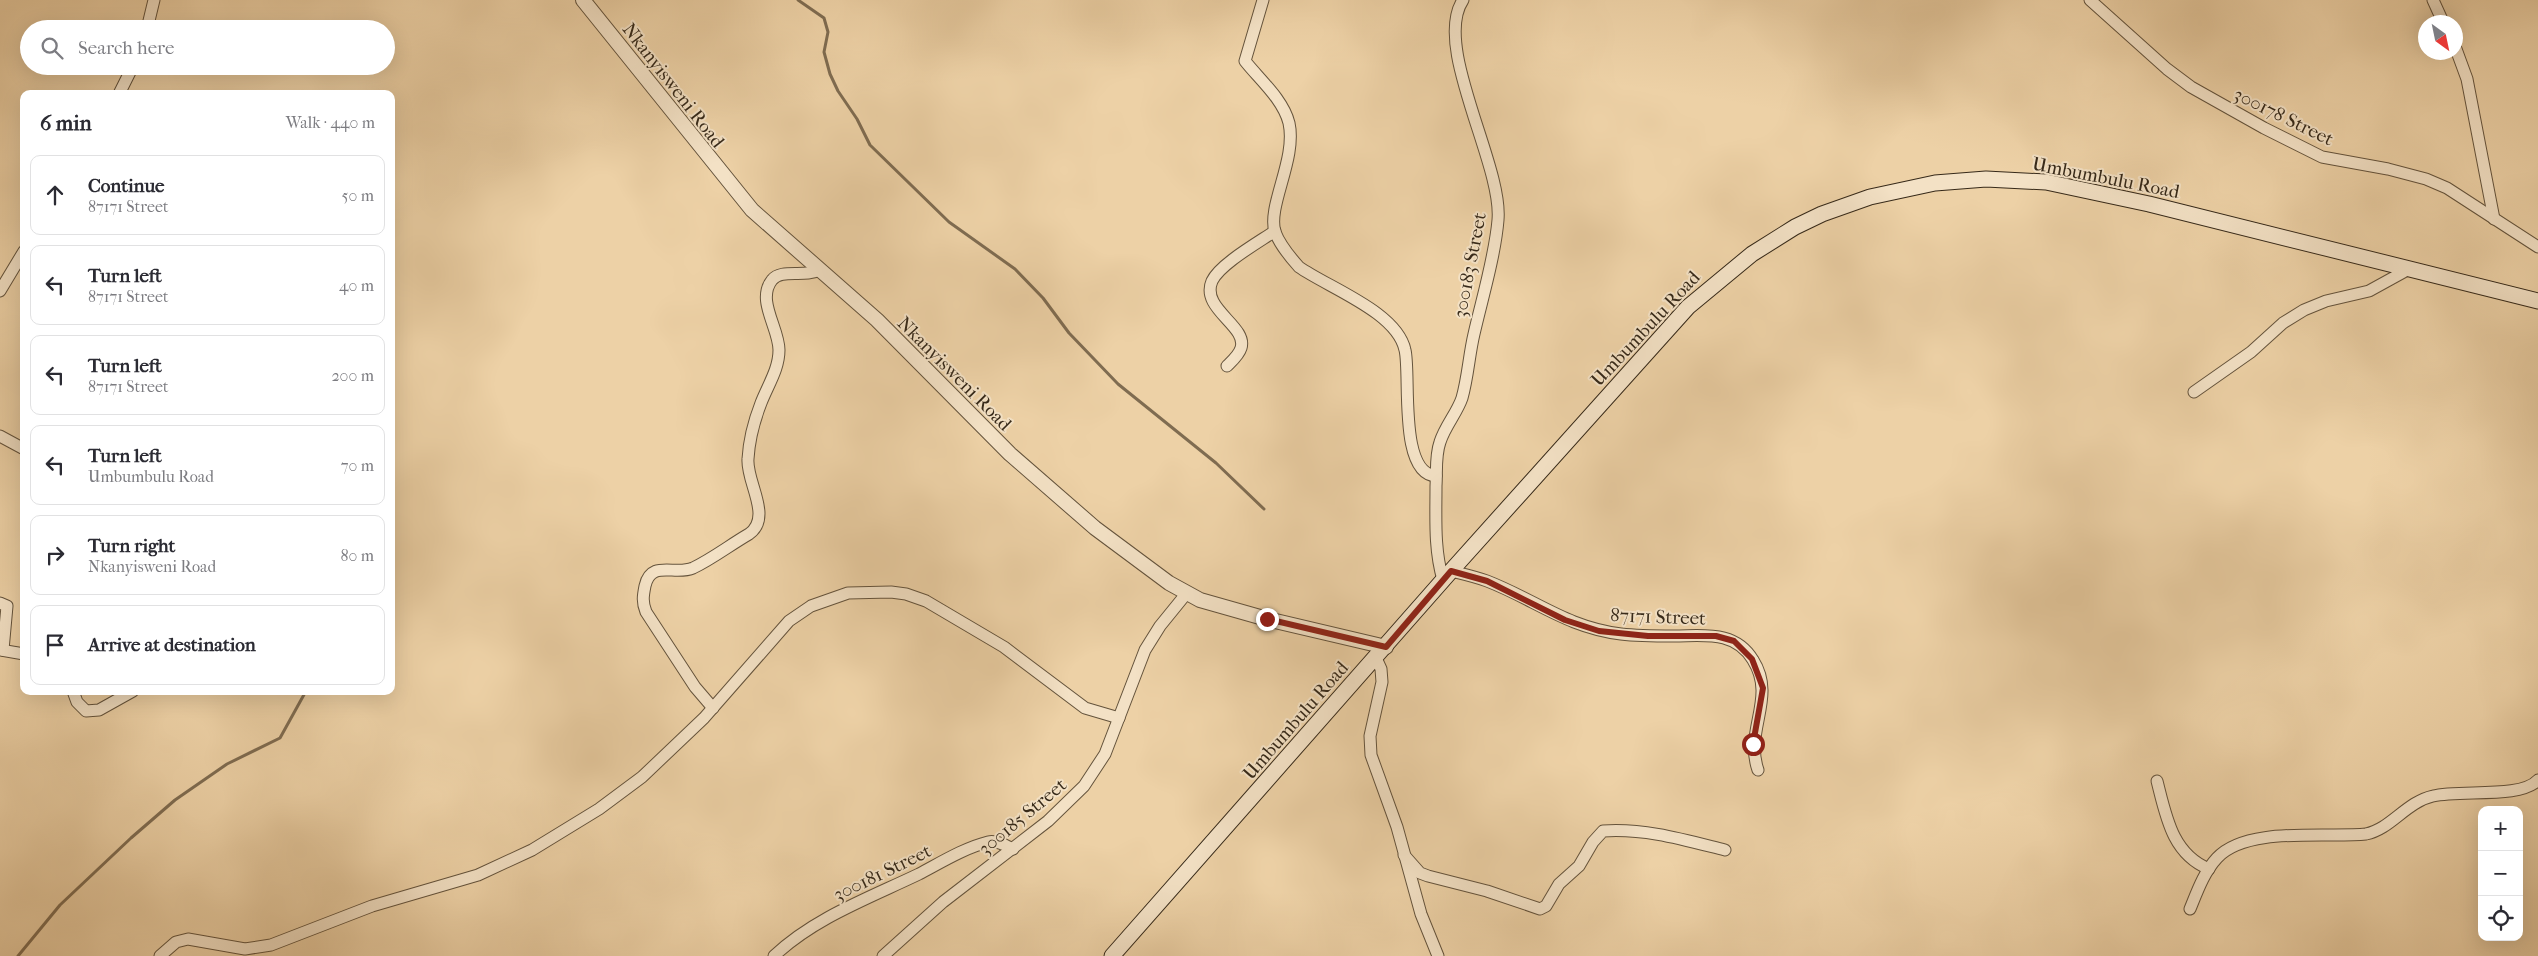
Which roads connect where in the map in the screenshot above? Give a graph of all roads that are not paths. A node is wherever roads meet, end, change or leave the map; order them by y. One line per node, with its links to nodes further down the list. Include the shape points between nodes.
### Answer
1 (154, 0): 8 (street)
2 (583, 0): 17 (street, Nkanyisweni Road, via 738,194 765,223)
3 (1263, 0): 13 (street, via 1244,61 1283,108 1289,123 1290,156 1275,214)
4 (1463, 0): 24 (street, 300183 Street, via 1456,23 1458,58 1472,114 1494,178 1498,221 1465,386 1439,444)
5 (2090, 0): 12 (street, 300178 Street, via 2191,87 2264,128 2322,157 2426,179 2459,194)
6 (2433, 0): 7 (street)
7 (2440, 15)
8 (149, 20)
9 (2460, 60): 12 (street, via 2467,79)
10 (128, 75): 11 (street)
11 (121, 90)
12 (2494, 219): 14 (street, 300178 Street)
13 (1275, 231): 20 (street, via 1228,264 1212,281 1214,304 1238,333 1242,343); 24 (street, via 1299,267 1374,311 1398,336 1405,348 1407,365 1410,440 1421,466)
14 (2538, 247)
15 (20, 258): 18 (street)
16 (2409, 269): 19 (main road, Umbumbulu Road); 21 (street, via 2369,291 2304,310); 25 (main road, Umbumbulu Road, via 2149,204 2046,182 1970,179 1914,186 1870,197 1822,214 1788,231 1733,267 1706,290)
17 (819, 270): 26 (street, Nkanyisweni Road, via 877,320 980,425 1053,493 1134,558); 33 (street, via 805,275 781,274 769,286 767,302 779,347 779,360 760,405 749,446 748,469 759,508 756,528 698,566 684,570 659,569 646,581 642,603 646,612 695,687)
18 (0, 291)
19 (2538, 301)
20 (1227, 366)
21 (2194, 392)
22 (0, 436): 23 (street)
23 (20, 447)
24 (1436, 476): 25 (street, via 1436,553)
25 (1447, 576): 29 (main road, Umbumbulu Road); 35 (street, 87171 Street, via 1487,581 1565,620 1599,631 1648,636 1716,636 1738,644 1752,659 1763,688 1753,744)
26 (1186, 594): 29 (street, Nkanyisweni Road, via 1220,607); 34 (street, 300185 Street, via 1145,650)
27 (0, 603): 28 (street, via 7,606)
28 (2, 650): 30 (street)
29 (1381, 652): 40 (street, via 1382,682 1370,745); 46 (main road, Umbumbulu Road)
30 (20, 653)
31 (75, 695): 32 (street, via 86,711 93,711)
32 (126, 695)
33 (713, 708): 34 (street, via 789,621 831,597 865,591 906,594 926,601 1004,647 1085,708); 43 (street, via 642,777 561,834 502,865 372,906 271,945 245,949 188,939 176,942)
34 (1119, 718): 38 (street, 300185 Street, via 1105,754 1084,786 1048,822)
35 (1758, 770)
36 (2538, 780): 41 (street, via 2518,791 2433,796 2410,805 2366,834 2301,834 2244,843 2221,854)
37 (2157, 781): 41 (street, via 2178,844 2189,859)
38 (1013, 849): 44 (street, 300181 Street, via 989,841 959,854 825,920); 45 (street, 300185 Street, via 943,902)
39 (1725, 850): 40 (street, via 1664,835 1603,831 1579,866 1559,884 1544,908 1428,876)
40 (1404, 855): 47 (street, via 1421,914)
41 (2209, 869): 42 (street)
42 (2190, 909)
43 (160, 956)
44 (774, 956)
45 (883, 956)
46 (1112, 956)
47 (1438, 956)

